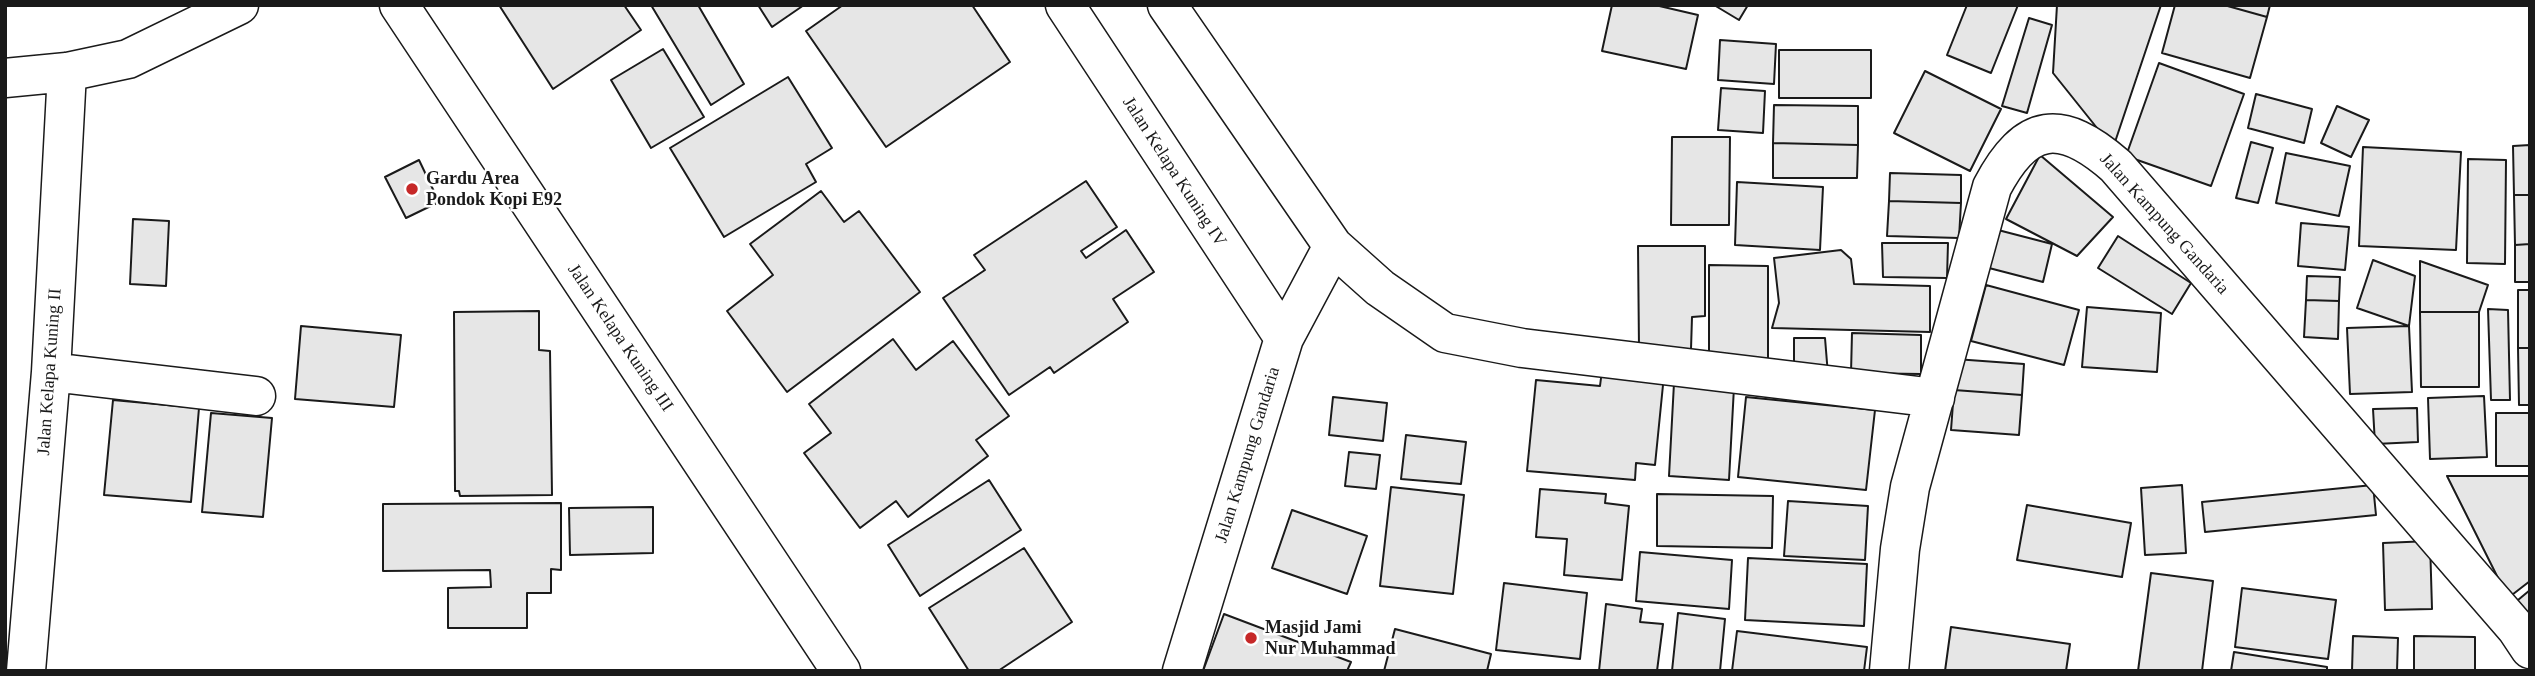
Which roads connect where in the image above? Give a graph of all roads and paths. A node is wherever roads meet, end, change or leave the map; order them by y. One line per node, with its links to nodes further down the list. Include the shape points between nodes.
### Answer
1 (239, 5): 5 (street, via 128,59)
2 (399, 5): 14 (street, Jalan Kelapa Kuning III)
3 (1065, 5): 8 (street, Jalan Kelapa Kuning IV)
4 (1167, 5): 7 (street)
5 (67, 72): 6 (street); 9 (street, Jalan Kelapa Kuning II)
6 (5, 78)
7 (1333, 246): 8 (street, Jalan Kampung Gandaria); 11 (street, via 1380,288 1446,334 1522,348)
8 (1284, 338): 15 (street, Jalan Kampung Gandaria)
9 (51, 372): 10 (street); 13 (street, Jalan Kelapa Kuning II)
10 (256, 396)
11 (1935, 398): 12 (street, Jalan Kampung Gandaria, via 1992,187 2021,143 2042,135 2066,135 2094,147 2116,166); 16 (street, Jalan Kampung Gandaria, via 1910,487)
12 (2530, 649)
13 (26, 671)
14 (841, 671)
15 (1182, 671)
16 (1889, 671)

